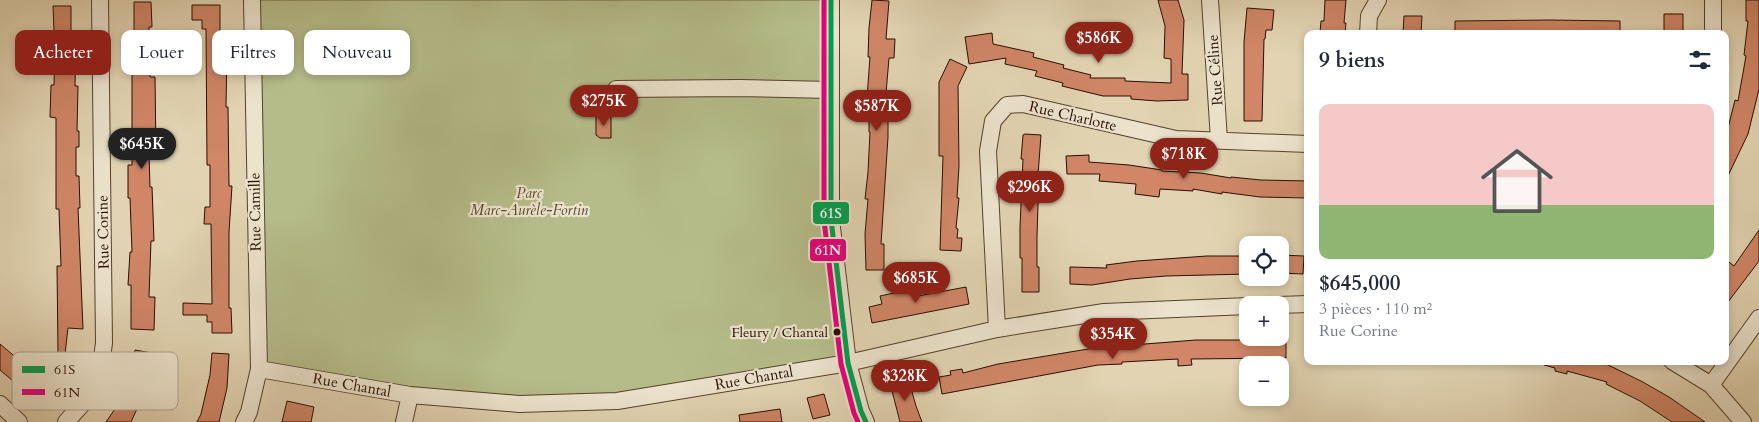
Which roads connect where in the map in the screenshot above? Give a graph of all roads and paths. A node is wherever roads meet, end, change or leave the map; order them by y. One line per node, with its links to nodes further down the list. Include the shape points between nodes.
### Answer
1 (100, 0): 18 (street, Rue Corine)
2 (252, 0): 23 (street, Rue Camille)
3 (831, 0): 10 (street)
4 (1210, 0): 11 (street, Rue Céline)
5 (1378, 0): 7 (street, via 1369,16)
6 (1713, 0): 8 (street)
7 (1368, 30)
8 (1714, 30)
9 (616, 89): 10 (street)
10 (830, 90): 20 (street, via 831,220)
11 (1219, 140): 12 (street, Rue Charlotte); 17 (street, Rue Charlotte, via 1176,139 1023,104 1007,105 993,121 988,151)
12 (1304, 144)
13 (1304, 304): 14 (street)
14 (1289, 305)
15 (1239, 306): 17 (street, Rue Chantal, via 1104,312)
16 (1759, 318): 19 (street)
17 (997, 329): 20 (street, Rue Chantal)
18 (103, 352)
19 (1729, 360)
20 (848, 363): 25 (street, Rue Chantal, via 618,401 519,404); 32 (street)
21 (1678, 365): 24 (street)
22 (1725, 365): 24 (street)
23 (259, 369): 25 (street, Rue Chantal); 30 (street, Rue Camille)
24 (1711, 385): 33 (street)
25 (410, 395): 31 (street)
26 (0, 404): 28 (street)
27 (77, 410): 29 (street, Rue Corine)
28 (19, 422)
29 (66, 422)
30 (244, 422)
31 (404, 422)
32 (866, 422)
33 (1744, 422)

